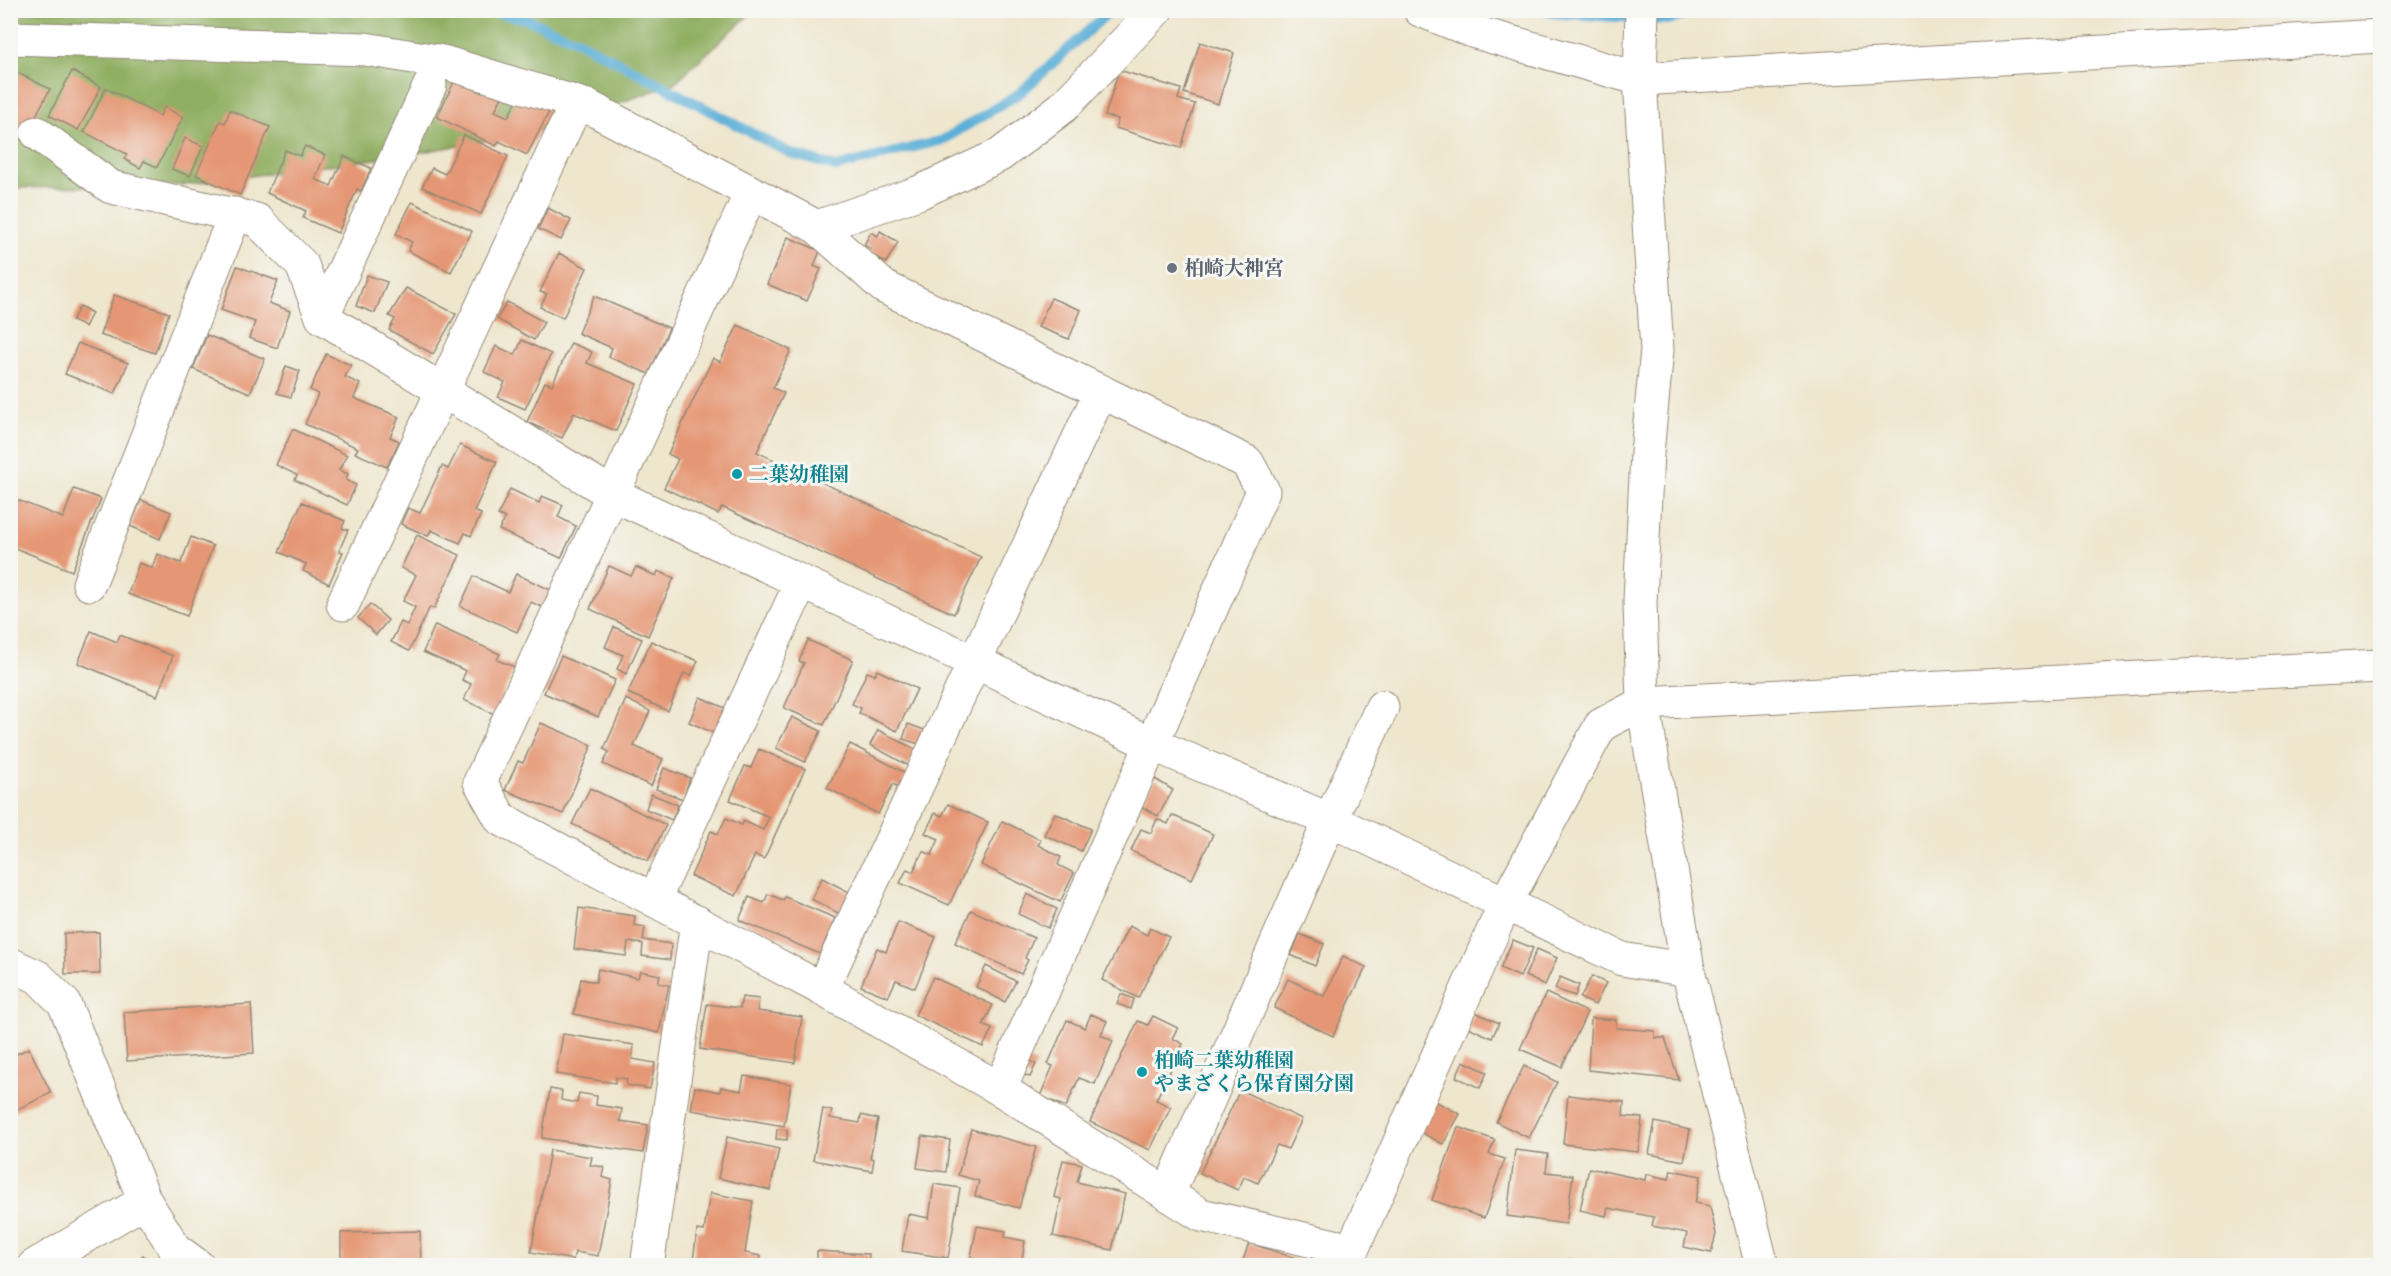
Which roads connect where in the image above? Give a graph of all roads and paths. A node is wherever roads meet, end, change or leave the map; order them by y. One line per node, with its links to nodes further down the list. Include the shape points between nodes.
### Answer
1 (1156, 10): 12 (street, via 1063,107 1000,154 918,193)
2 (1420, 10): 6 (street, via 1475,32)
3 (1642, 10): 6 (street)
4 (2380, 36): 6 (street)
5 (10, 38): 8 (street, via 365,49 443,62)
6 (1640, 79): 22 (street, via 1657,350 1647,453 1640,602)
7 (430, 85): 13 (street)
8 (587, 106): 10 (street); 14 (street, via 572,113)
9 (37, 134): 11 (street, via 111,187)
10 (752, 193): 12 (street); 16 (street)
11 (235, 214): 13 (street, via 257,220 302,265); 18 (street)
12 (817, 227): 15 (street, via 884,287)
13 (322, 317): 14 (street)
14 (442, 390): 16 (street); 19 (street)
15 (1101, 391): 20 (street); 24 (street, via 1247,462 1263,491)
16 (614, 495): 17 (street); 26 (street, via 480,782 501,819)
17 (801, 582): 20 (street); 26 (street)
18 (89, 584)
19 (344, 604)
20 (976, 662): 24 (street); 31 (street)
21 (2380, 666): 22 (street)
22 (1643, 703): 27 (street, via 1601,725); 30 (street)
23 (1382, 707): 25 (street)
24 (1152, 744): 25 (street); 32 (street)
25 (1330, 820): 27 (street); 33 (street)
26 (654, 900): 28 (street)
27 (1505, 904): 30 (street, via 1622,959); 33 (street, via 1352,1250 1201,1215)
28 (697, 922): 31 (street); 37 (street)
29 (10, 964): 34 (street, via 38,977 64,1003)
30 (1688, 970): 38 (street)
31 (822, 989): 32 (street)
32 (1000, 1089): 33 (street)
33 (1168, 1194)
34 (144, 1201): 35 (street); 36 (street, via 176,1250)
35 (34, 1266)
36 (198, 1266)
37 (647, 1266)
38 (1762, 1266)

